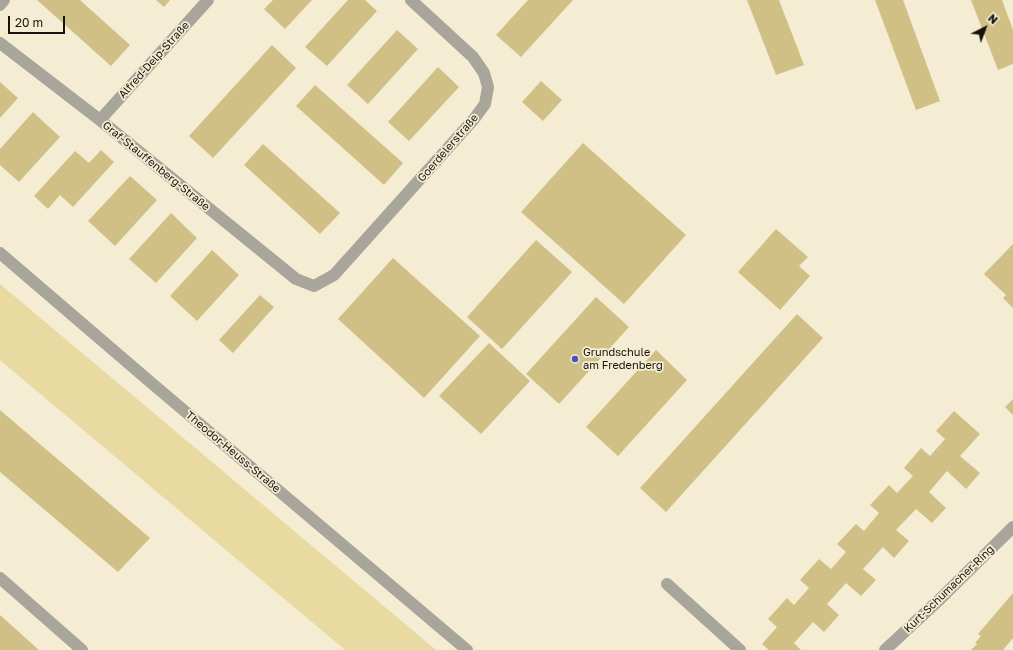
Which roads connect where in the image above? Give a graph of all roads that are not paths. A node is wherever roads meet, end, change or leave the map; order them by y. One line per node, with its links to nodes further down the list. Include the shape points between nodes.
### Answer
1 (4, 0): 4 (street)
2 (208, 0): 6 (street, Alfred-Delp-Straße)
3 (411, 0): 8 (street, Goerdelerstraße, via 473,57 484,73 488,87 485,104 334,275)
4 (0, 4)
5 (0, 43): 6 (street, Graf-Stauffenberg-Straße)
6 (100, 120): 8 (street, Graf-Stauffenberg-Straße, via 296,279)
7 (0, 253): 13 (street, Theodor-Heuss-Straße)
8 (314, 286)
9 (1013, 527): 15 (street, Kurt-Schumacher-Ring)
10 (0, 578): 12 (street)
11 (667, 584): 14 (street)
12 (82, 650)
13 (467, 650)
14 (740, 650)
15 (885, 650)

